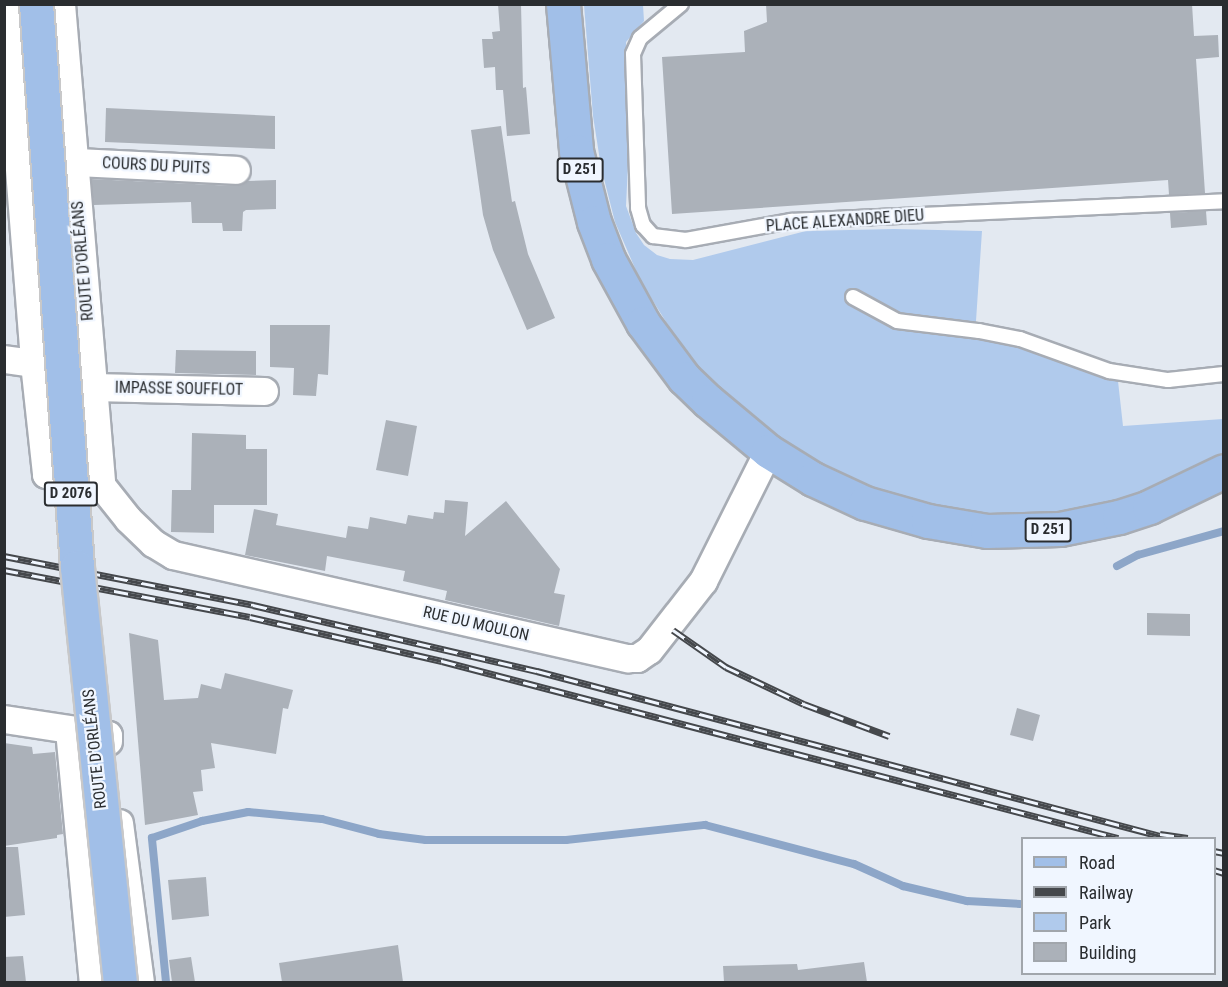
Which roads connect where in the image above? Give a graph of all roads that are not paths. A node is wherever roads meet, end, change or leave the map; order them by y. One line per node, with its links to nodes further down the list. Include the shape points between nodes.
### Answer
1 (6, 4): 6 (street)
2 (36, 4): 22 (main road, ROUTE D'ORLÉANS / D 2076, bridge, via 77,567)
3 (61, 4): 7 (street, ROUTE D'ORLÉANS)
4 (564, 4): 16 (main road, D 251, via 576,151 608,259 642,322 684,378)
5 (681, 4): 9 (lane, PLACE ALEXANDRE DIEU, via 640,38 633,54 638,208 643,225 653,236 686,240 791,221)
6 (8, 77): 12 (street)
7 (75, 162): 8 (street, COURS DU PUITS); 14 (street, ROUTE D'ORLÉANS)
8 (236, 170)
9 (1224, 201)
10 (853, 297): 13 (lane, via 897,321 1020,339 1109,371 1168,380)
11 (4, 359): 12 (street)
12 (34, 363): 18 (street, via 46,474)
13 (1224, 374)
14 (93, 387): 15 (street, IMPASSE SOUFFLOT); 18 (street, ROUTE D'ORLÉANS)
15 (264, 390)
16 (768, 451): 17 (main road, D 251, via 813,479 865,503 928,521 987,531 1060,529 1119,518); 18 (street, RUE DU MOULON, via 704,581 649,650 637,658 173,555 153,543 128,519)
17 (1224, 471)
18 (101, 485)
19 (4, 719): 20 (street)
20 (69, 730): 21 (street); 23 (street, via 108,735)
21 (93, 982)
22 (120, 982)
23 (140, 982)

